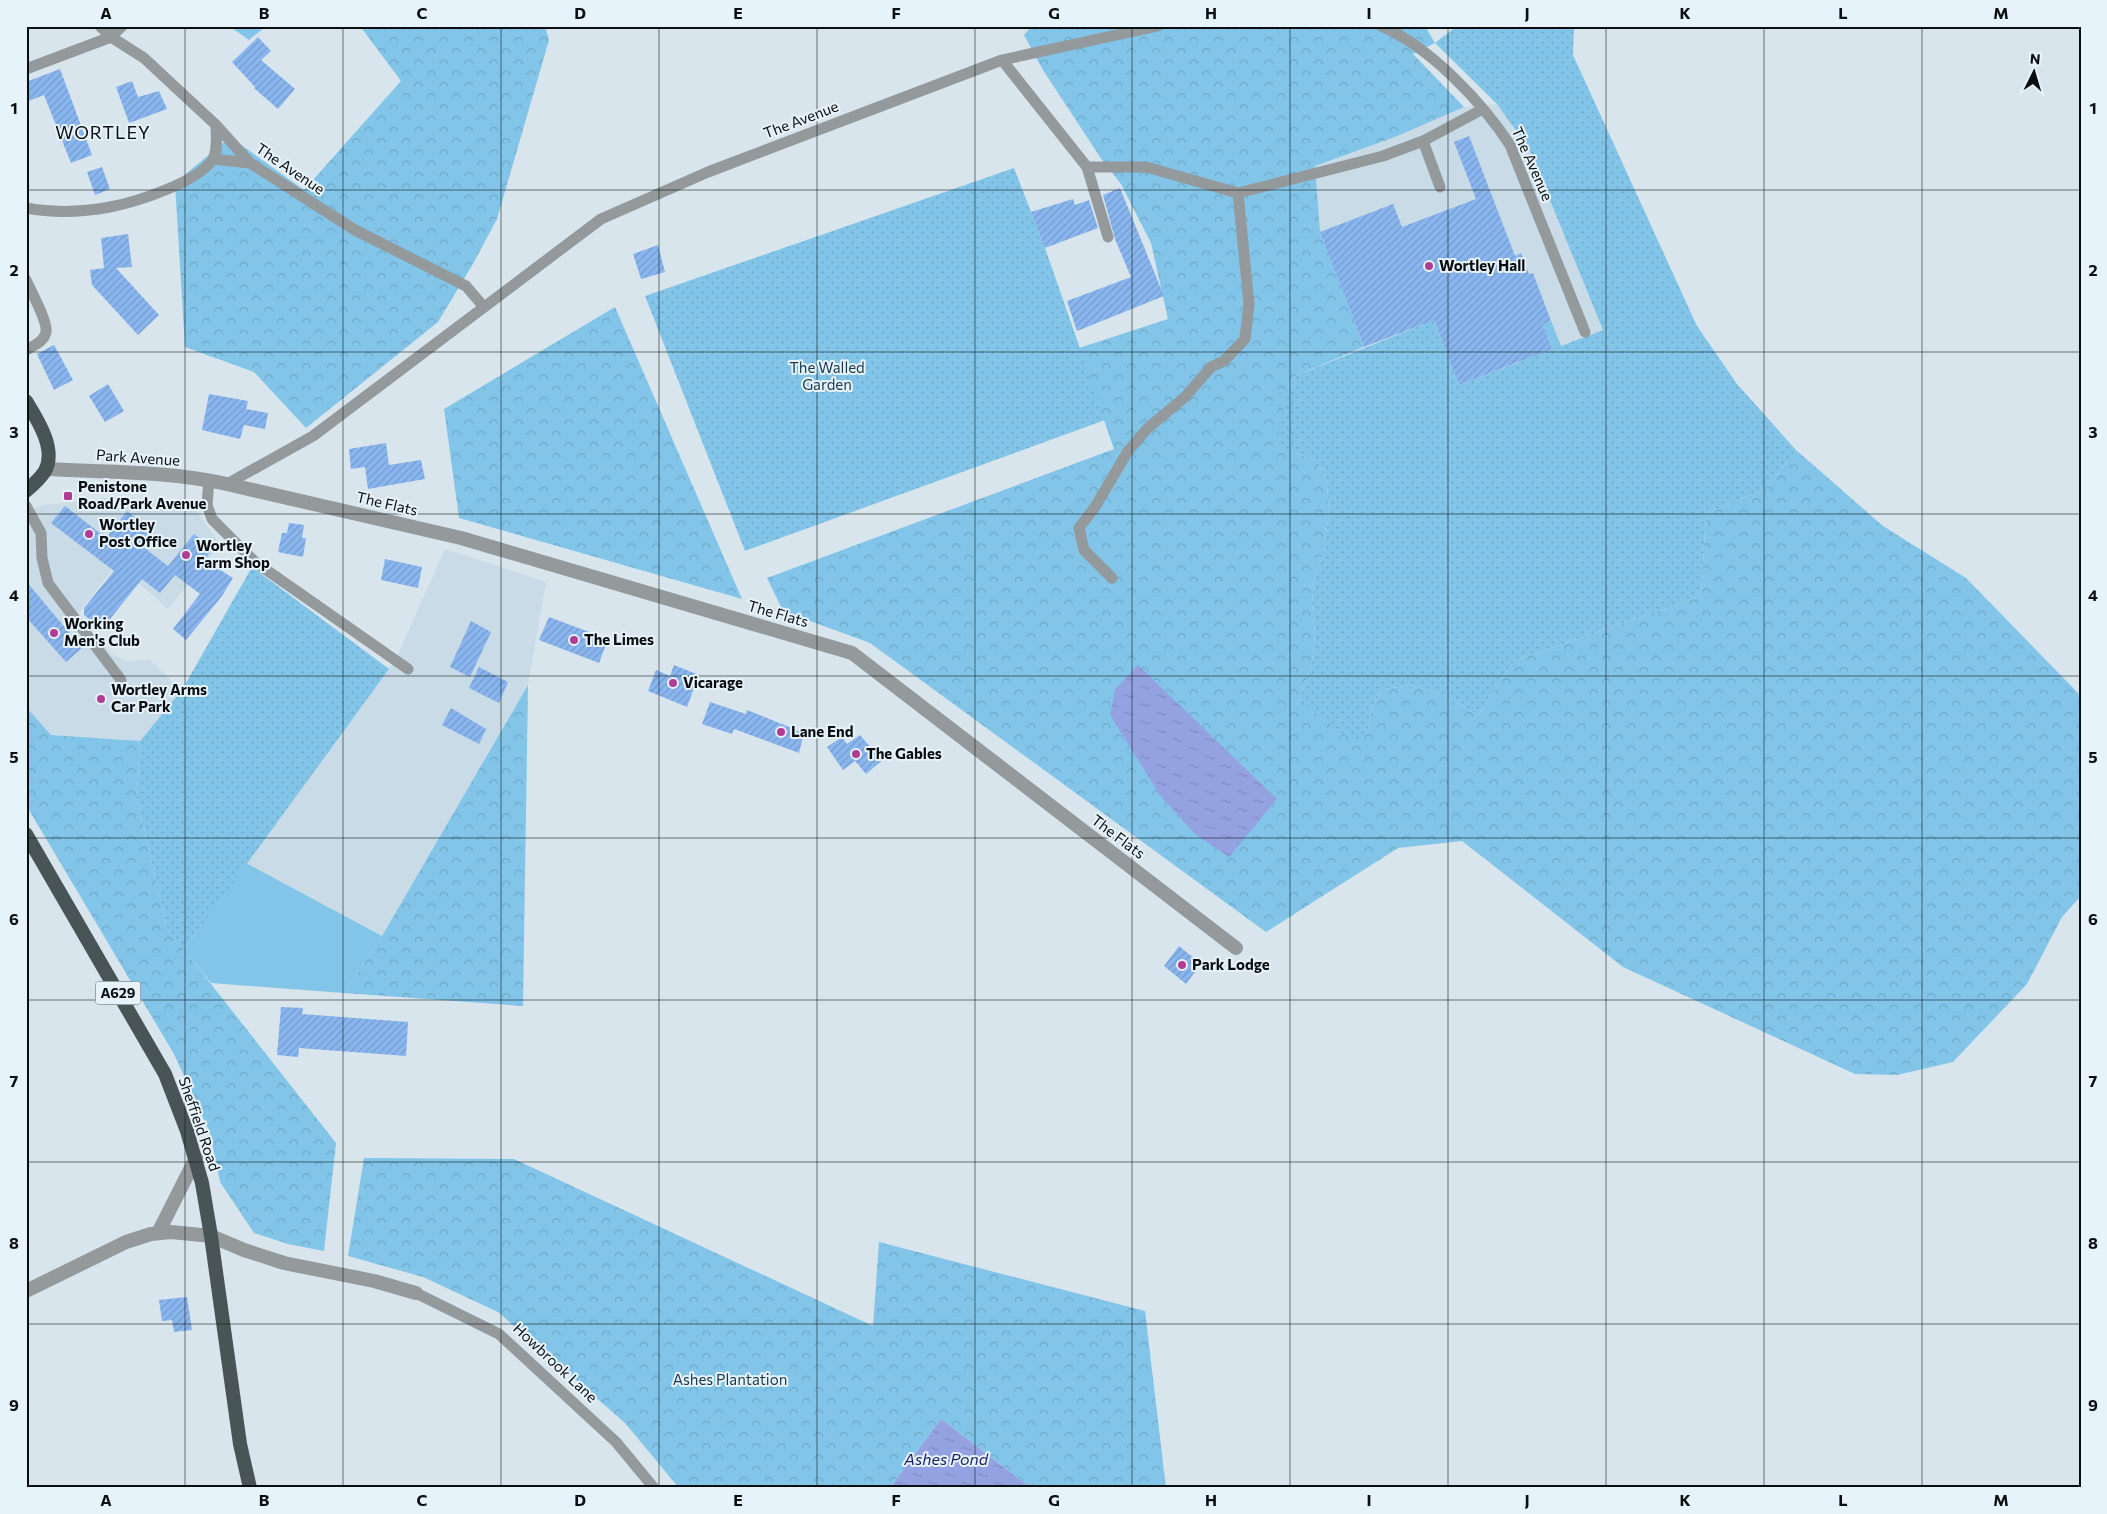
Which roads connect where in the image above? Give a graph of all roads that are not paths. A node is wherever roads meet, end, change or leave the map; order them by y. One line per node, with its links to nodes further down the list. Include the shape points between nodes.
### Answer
1 (100, 26): 5 (lane, The Avenue)
2 (122, 26): 5 (lane)
3 (1158, 26): 6 (lane, The Avenue)
4 (1381, 26): 8 (lane, The Avenue, via 1397,33 1436,61)
5 (112, 37): 7 (lane); 9 (lane, The Avenue, via 144,58)
6 (1002, 60): 13 (lane); 19 (lane, The Avenue, via 708,172 601,219)
7 (26, 69)
8 (1483, 109): 10 (lane); 20 (lane, The Avenue, via 1496,122 1510,145)
9 (216, 125): 11 (lane); 12 (lane, The Avenue)
10 (1423, 141): 14 (lane); 15 (lane, via 1382,156)
11 (213, 158): 12 (lane); 16 (lane, via 182,183 111,207 54,211)
12 (250, 163): 19 (lane, The Avenue, via 355,230 466,286)
13 (1087, 167): 15 (lane, via 1146,167); 17 (lane)
14 (1440, 187)
15 (1238, 193): 28 (lane, via 1249,304 1245,339 1148,428 1128,451 1079,528 1084,550)
16 (26, 208)
17 (1108, 237)
18 (26, 280): 21 (lane, via 46,332 39,343)
19 (483, 306): 25 (lane, The Avenue, via 314,436)
20 (1585, 332)
21 (26, 350)
22 (26, 401): 23 (highway, via 45,437)
23 (46, 469): 24 (street, Park Avenue); 26 (highway)
24 (209, 480): 25 (street, Park Avenue); 29 (lane, via 206,505 212,519 255,562)
25 (227, 484): 32 (street, The Flats, via 461,538 852,653)
26 (26, 491)
27 (26, 506): 30 (lane, via 40,533 48,582)
28 (1112, 578)
29 (408, 669)
30 (121, 680)
31 (26, 834): 33 (highway, Sheffield Road / A629, via 164,1074)
32 (1236, 948)
33 (196, 1158): 34 (street); 35 (highway, Sheffield Road / A629)
34 (158, 1234): 35 (street, Howbrook Lane); 36 (street, Howbrook Lane, via 126,1242)
35 (211, 1236): 37 (street, Howbrook Lane, via 284,1263 374,1280); 38 (highway, Sheffield Road / A629, via 240,1444)
36 (26, 1291)
37 (416, 1293): 39 (lane, Howbrook Lane, via 499,1334 616,1442)
38 (250, 1488)
39 (654, 1488)

